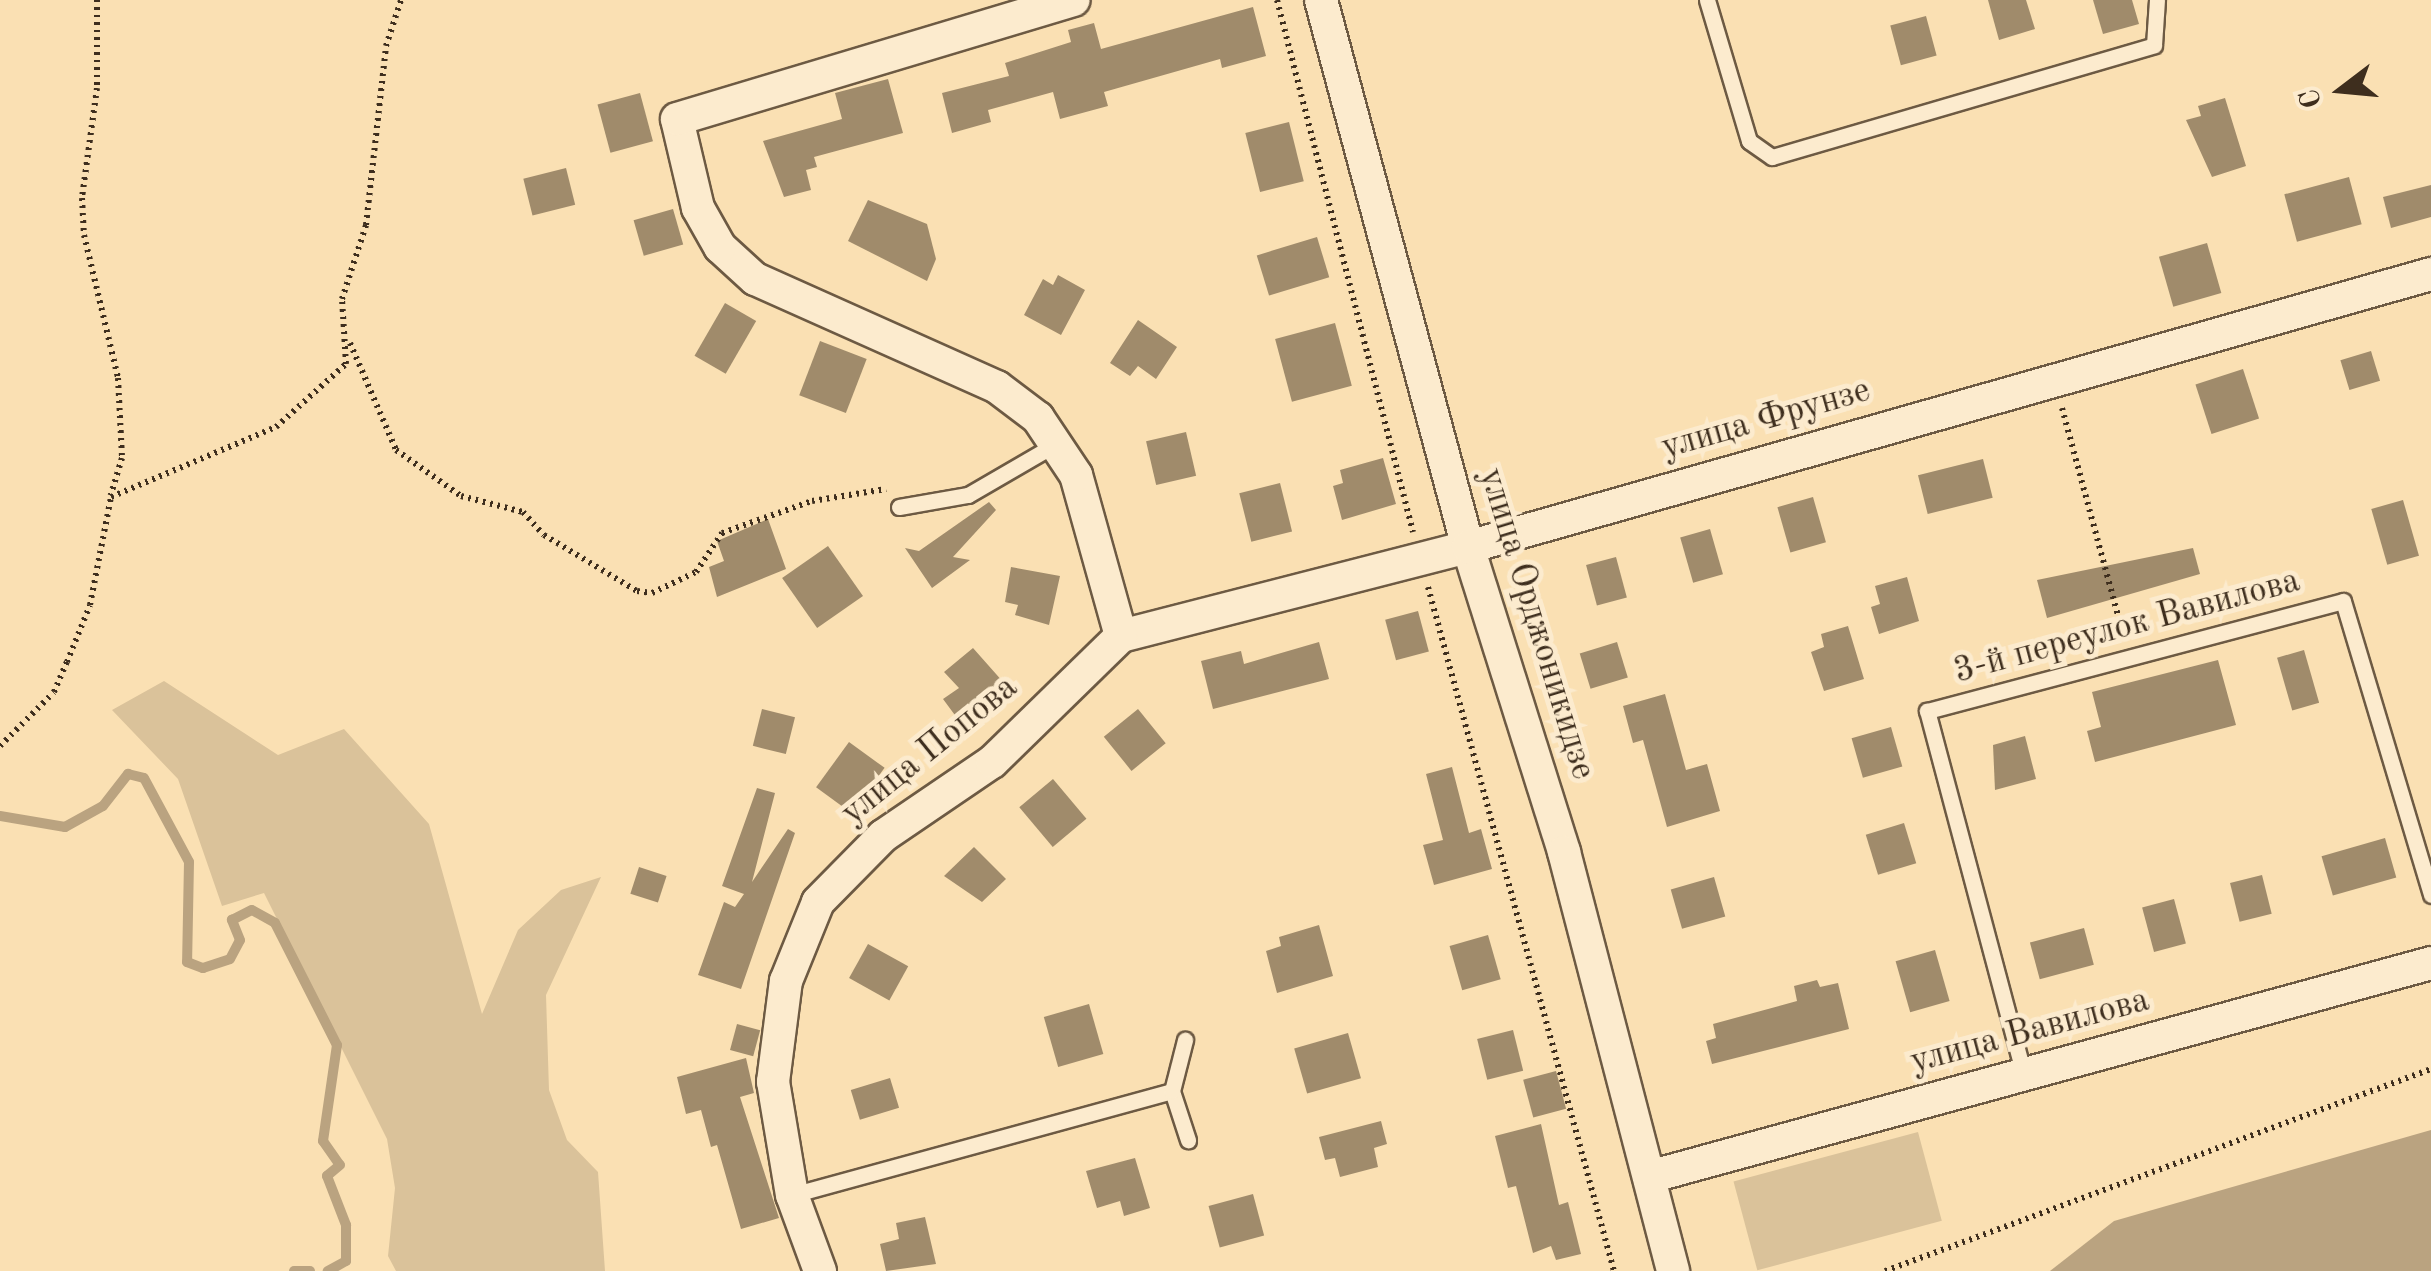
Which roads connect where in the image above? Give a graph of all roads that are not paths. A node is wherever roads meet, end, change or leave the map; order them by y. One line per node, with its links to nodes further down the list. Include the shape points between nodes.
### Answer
1 (1074, 0): 6 (street, via 676,119 698,208 720,247 755,279 997,387 1038,418)
2 (1321, 0): 8 (street, улица Орджоникидзе)
3 (1707, 0): 4 (lane, via 1749,141 1772,157 2154,45)
4 (2158, 7)
5 (2431, 274): 8 (street, улица Фрунзе)
6 (1056, 444): 7 (lane, via 968,495); 9 (street, via 1076,475)
7 (900, 507)
8 (1468, 547): 9 (street, улица Фрунзе, via 1422,567); 16 (street, улица Орджоникидзе, via 1564,852)
9 (1121, 636): 17 (street, улица Попова, via 992,762 883,836 818,902 786,981 773,1082)
10 (2431, 895): 13 (lane, 3-й переулок Вавилова, via 2342,601 1927,710)
11 (2431, 963): 13 (street, улица Вавилова)
12 (1185, 1040): 14 (lane)
13 (2024, 1075): 16 (street, улица Вавилова)
14 (1172, 1091): 15 (lane); 17 (lane)
15 (1188, 1140)
16 (1649, 1177): 19 (street, улица Орджоникидзе)
17 (792, 1195): 18 (street, улица Попова)
18 (820, 1271)
19 (1673, 1271)

